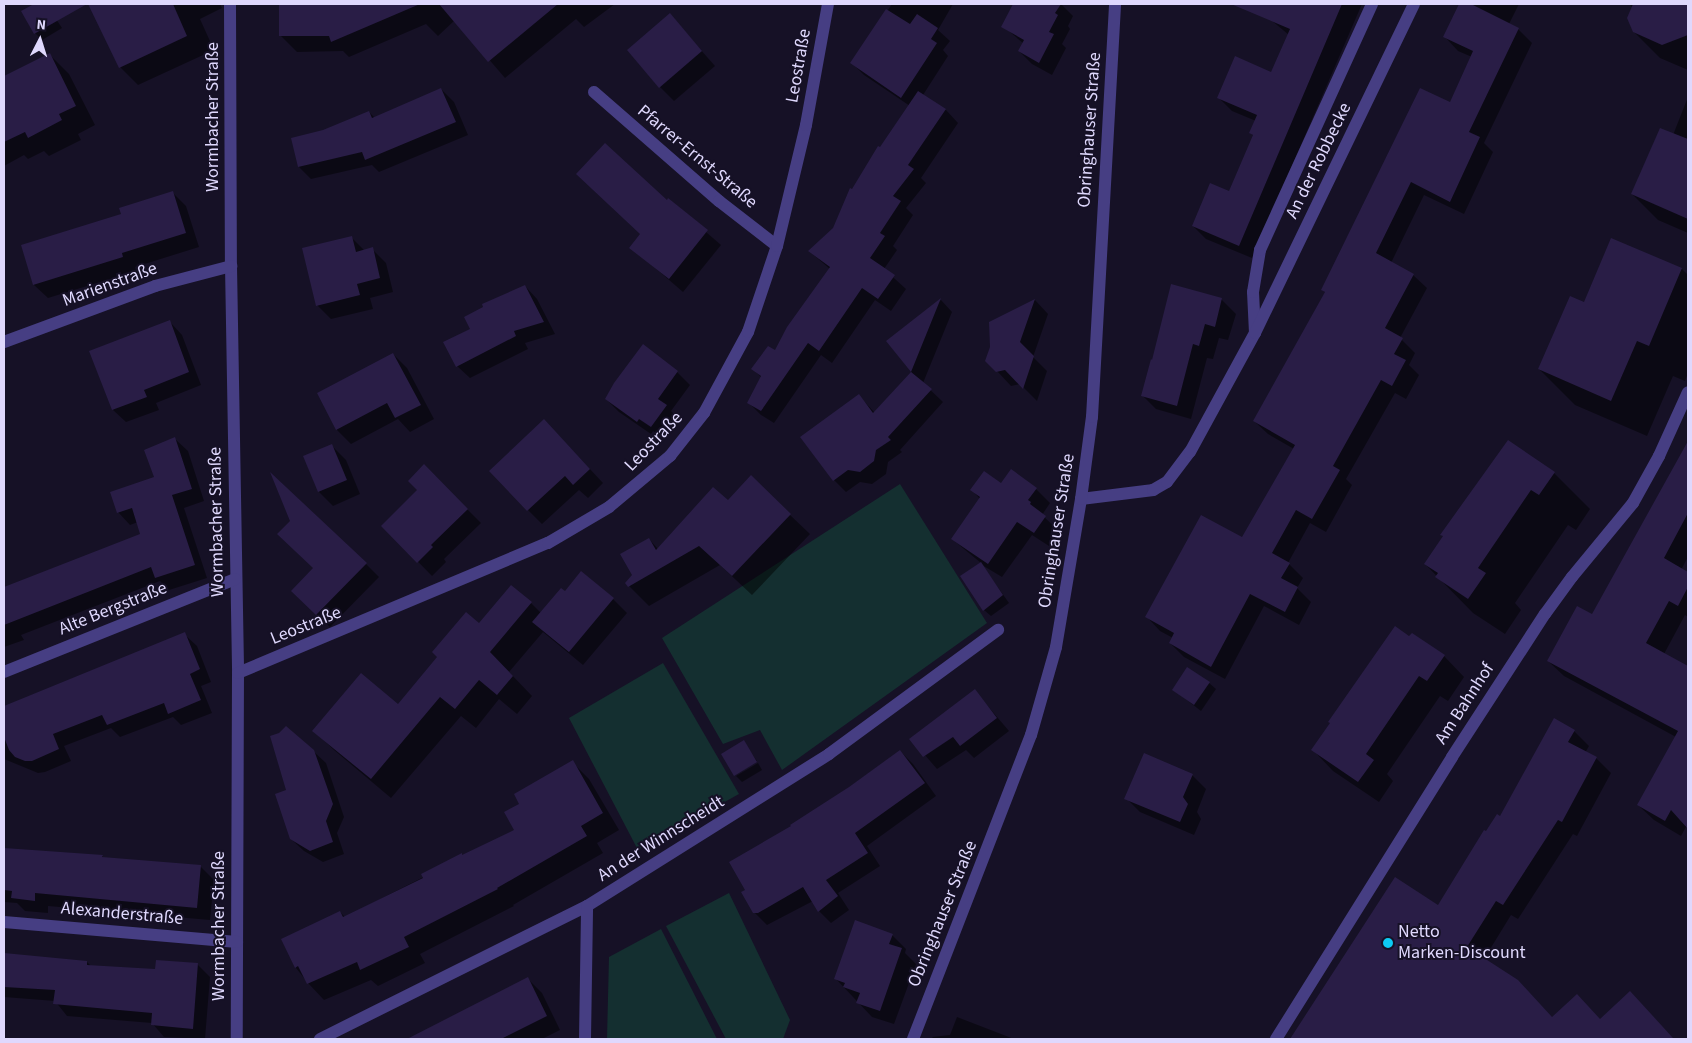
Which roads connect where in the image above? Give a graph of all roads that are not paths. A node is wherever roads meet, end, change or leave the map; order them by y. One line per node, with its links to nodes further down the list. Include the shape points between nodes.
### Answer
1 (230, 4): 8 (street, Wormbacher Straße)
2 (828, 4): 7 (street, Leostraße, via 806,125)
3 (1115, 4): 12 (street, Obringhauser Straße, via 1092,417)
4 (1372, 4): 9 (street, An der Robbecke, via 1260,250 1253,292)
5 (1414, 4): 9 (street, An der Robbecke)
6 (594, 92): 7 (street, Pfarrer-Ernst-Straße)
7 (777, 246): 16 (street, Leostraße, via 748,332 704,413 670,456 616,502 583,524 512,560)
8 (231, 266): 10 (street, Marienstraße, via 155,286); 13 (street, Wormbacher Straße)
9 (1255, 333): 12 (street, An der Robbecke, via 1190,452 1167,482 1136,494)
10 (4, 342)
11 (1688, 392): 24 (street, Am Bahnhof, via 1633,504 1572,577 1540,622)
12 (1082, 499): 23 (street, Obringhauser Straße, via 1046,688 1031,735)
13 (235, 579): 15 (street, Alte Bergstraße); 16 (street, Wormbacher Straße)
14 (998, 630): 17 (street, An der Winnscheidt, via 829,754)
15 (4, 672)
16 (238, 673): 19 (street, Wormbacher Straße)
17 (587, 906): 21 (street, An der Winnscheidt); 22 (street)
18 (4, 922): 19 (street, Alexanderstraße)
19 (237, 942): 20 (street, Wormbacher Straße)
20 (237, 1039)
21 (320, 1039)
22 (585, 1039)
23 (913, 1039)
24 (1276, 1039)

